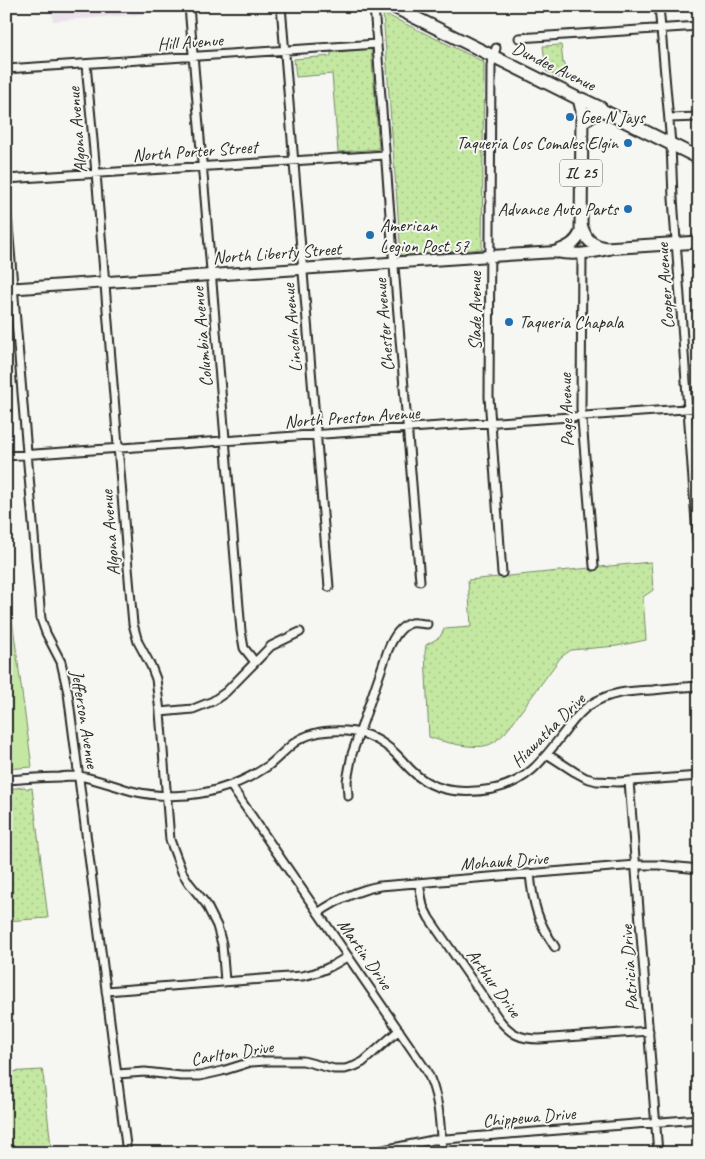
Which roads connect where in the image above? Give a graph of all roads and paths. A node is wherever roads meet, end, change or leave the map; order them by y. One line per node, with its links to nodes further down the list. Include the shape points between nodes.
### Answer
1 (189, 6): 12 (street, Columbia Avenue)
2 (281, 6): 10 (street, Lincoln Avenue)
3 (374, 6): 9 (street, Chester Avenue)
4 (392, 6): 11 (main road, Dundee Avenue)
5 (659, 6): 7 (street, Cooper Avenue)
6 (699, 26): 7 (street)
7 (661, 29): 8 (street); 18 (street, Cooper Avenue)
8 (519, 38)
9 (377, 44): 10 (street, Hill Avenue); 21 (street, Chester Avenue)
10 (285, 50): 12 (street, Hill Avenue); 23 (street, Lincoln Avenue)
11 (495, 52): 15 (main road, Dundee Avenue); 34 (street, Slade Avenue, via 491,65)
12 (193, 57): 13 (street, Hill Avenue); 24 (street, Columbia Avenue)
13 (86, 64): 14 (street, Hill Avenue); 25 (street, Algona Avenue)
14 (6, 69)
15 (580, 99): 16 (main road, Dundee Avenue); 19 (main road)
16 (602, 110): 19 (main road); 20 (main road, Dundee Avenue)
17 (699, 117): 18 (street)
18 (669, 118): 20 (street, Cooper Avenue)
19 (582, 122): 28 (main road, IL 25)
20 (671, 144): 22 (main road, Dundee Avenue); 30 (street, Cooper Avenue)
21 (385, 155): 23 (street, North Porter Street); 35 (street, Chester Avenue)
22 (699, 158)
23 (293, 160): 24 (street, North Porter Street); 36 (street, Lincoln Avenue)
24 (203, 166): 25 (street, North Porter Street); 37 (street, Columbia Avenue)
25 (96, 173): 26 (street, North Porter Street); 38 (street, Algona Avenue)
26 (6, 179)
27 (6, 202): 39 (street, Jefferson Avenue)
28 (581, 225): 31 (main road, via 593,244); 32 (main road, via 575,243)
29 (699, 242): 30 (main road, North Liberty Street)
30 (676, 244): 31 (main road, North Liberty Street); 40 (street, Cooper Avenue)
31 (613, 248): 33 (main road, North Liberty Street)
32 (556, 252): 33 (main road, North Liberty Street); 34 (main road, North Liberty Street)
33 (582, 253): 42 (street, Page Avenue)
34 (491, 256): 35 (main road, North Liberty Street); 43 (street, Slade Avenue)
35 (394, 262): 36 (main road, North Liberty Street); 44 (street, Chester Avenue)
36 (302, 268): 37 (main road, North Liberty Street); 45 (street, Lincoln Avenue)
37 (211, 276): 38 (main road, North Liberty Street); 46 (street, Columbia Avenue)
38 (104, 282): 39 (main road, North Liberty Street); 47 (street, Algona Avenue)
39 (10, 289): 48 (street, Jefferson Avenue)
40 (688, 408): 41 (street, North Preston Avenue); 42 (street, North Preston Avenue); 50 (street, Cooper Avenue)
41 (699, 408)
42 (582, 416): 43 (street, North Preston Avenue); 51 (street, Page Avenue)
43 (491, 422): 44 (street, North Preston Avenue); 52 (street, Slade Avenue)
44 (408, 428): 45 (street, North Preston Avenue); 53 (street, Chester Avenue)
45 (317, 434): 46 (street, North Preston Avenue); 54 (street, Lincoln Avenue)
46 (226, 440): 47 (street, North Preston Avenue); 57 (street, Columbia Avenue, via 241,633 244,648)
47 (119, 448): 48 (street, North Preston Avenue); 59 (street, Algona Avenue, via 134,624 138,642 155,676)
48 (28, 454): 49 (street, North Preston Avenue); 62 (street, Jefferson Avenue, via 41,619 65,677)
49 (6, 456)
50 (699, 564)
51 (594, 566)
52 (502, 574)
53 (420, 581)
54 (329, 587)
55 (427, 624): 60 (street, via 410,624 394,638)
56 (300, 632): 57 (street, via 274,644)
57 (255, 662): 59 (street, via 213,701 193,709)
58 (699, 686): 61 (street, Hiawatha Drive, via 622,692 601,699 580,713)
59 (160, 712): 67 (street, Algona Avenue)
60 (360, 733): 61 (street, Hiawatha Drive, via 386,746 422,780 452,790 484,790 510,784 529,773); 66 (street, Hiawatha Drive, via 332,731 309,736 260,771); 68 (street, via 349,766)
61 (547, 754): 65 (street, via 586,778 603,782)
62 (78, 776): 64 (street, Hiawatha Drive); 67 (street, Hiawatha Drive, via 138,792); 77 (street, Jefferson Avenue)
63 (699, 776): 65 (street)
64 (6, 780)
65 (629, 781): 69 (street, Patricia Drive)
66 (230, 786): 67 (street, Hiawatha Drive, via 199,794); 73 (street, Martin Drive)
67 (166, 795): 76 (street, Algona Avenue, via 171,845 182,872 206,904 217,926)
68 (348, 796)
69 (636, 865): 70 (street, Mohawk Drive); 71 (street, Mohawk Drive); 79 (street, Patricia Drive)
70 (699, 869)
71 (530, 874): 72 (street, Mohawk Drive); 74 (street, via 536,910)
72 (419, 883): 73 (street, Mohawk Drive, via 363,890 345,896); 79 (street, Arthur Drive, via 429,918 503,1026 511,1032 524,1038 540,1039)
73 (318, 913): 75 (street, Martin Drive)
74 (555, 947)
75 (348, 956): 76 (street, via 309,975); 78 (street, Martin Drive)
76 (225, 981): 77 (street)
77 (106, 991): 80 (street, Jefferson Avenue)
78 (399, 1030): 80 (street, Carlton Drive, via 363,1062 345,1069 304,1061 266,1061 200,1076 145,1072); 83 (street, Martin Drive, via 434,1088)
79 (648, 1031): 82 (street, Patricia Drive)
80 (117, 1074): 84 (street, Jefferson Avenue)
81 (699, 1119): 82 (street, Chippewa Drive)
82 (656, 1122): 83 (street, Chippewa Drive); 87 (street, Patricia Drive)
83 (441, 1139): 85 (street, Chippewa Drive); 86 (street, Martin Drive)
84 (127, 1153)
85 (364, 1153)
86 (442, 1153)
87 (658, 1153)

